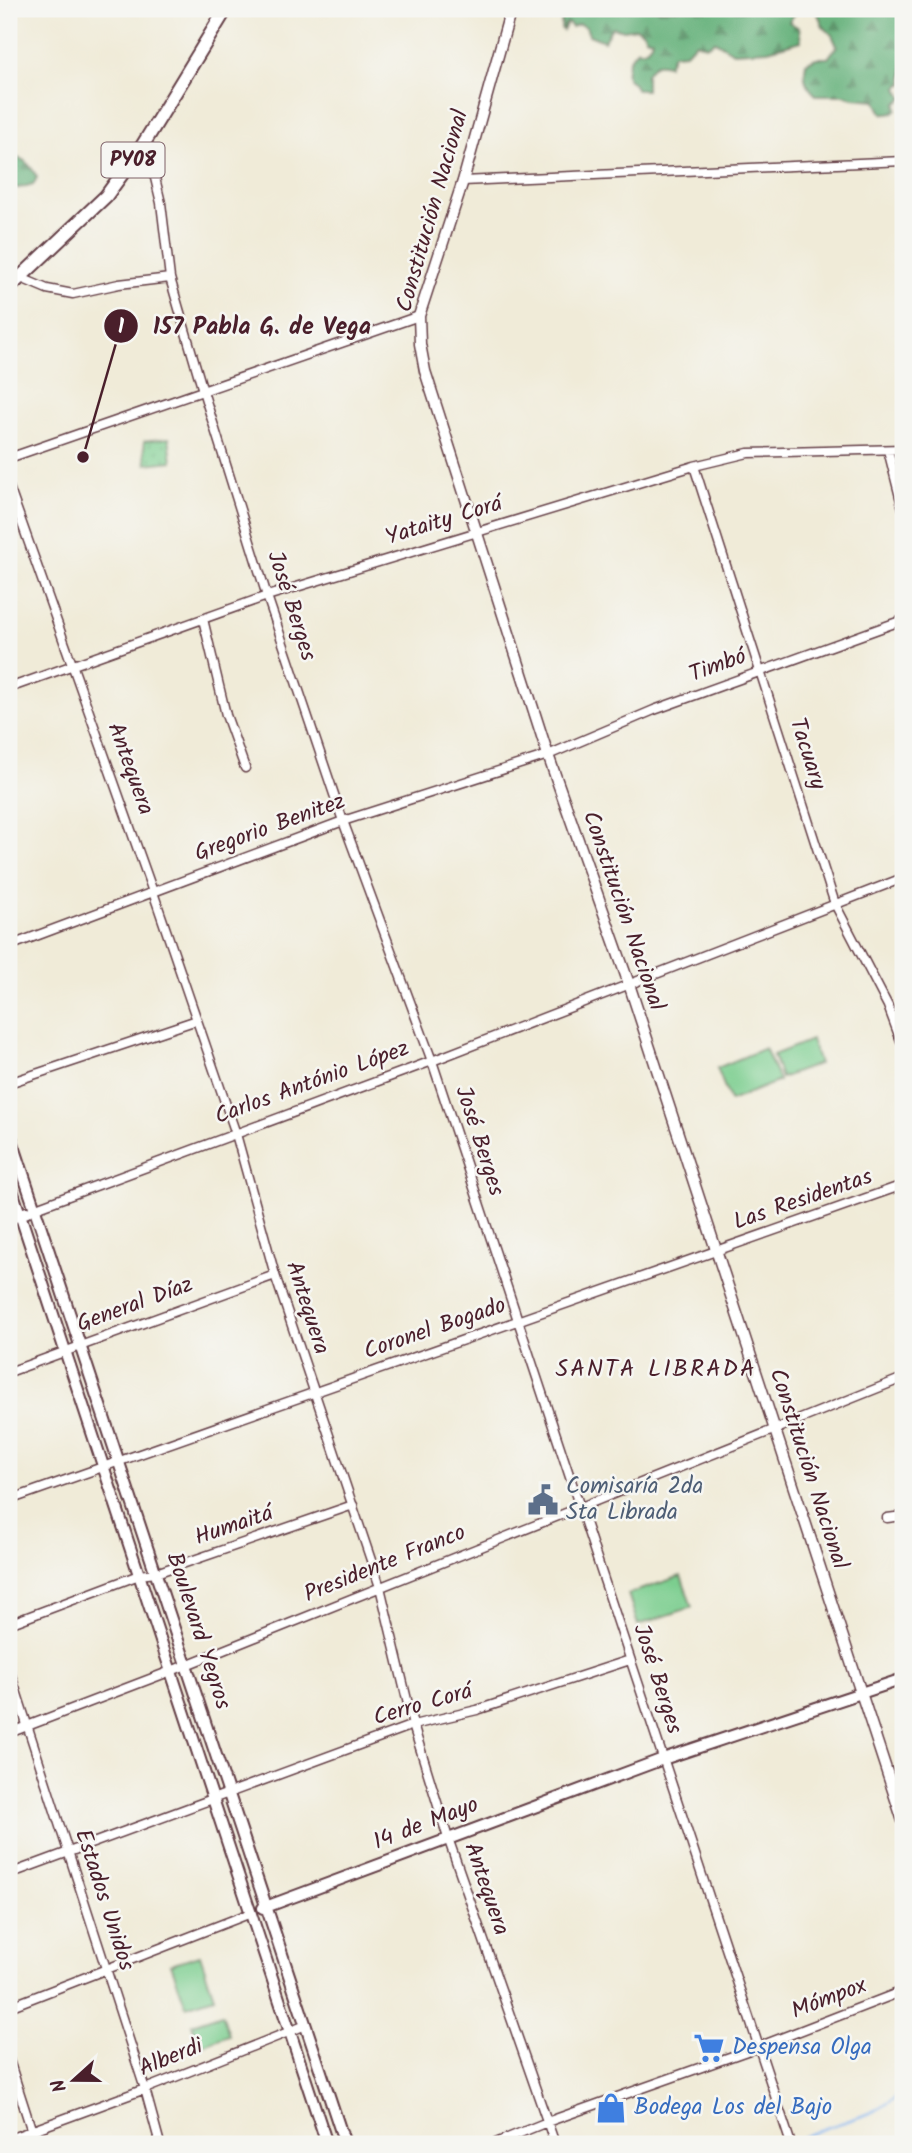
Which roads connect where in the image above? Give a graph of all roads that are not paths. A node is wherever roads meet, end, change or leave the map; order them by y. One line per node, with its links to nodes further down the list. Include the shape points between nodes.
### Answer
1 (226, 9): 3 (highway, PY08)
2 (511, 9): 5 (street, Constitución Nacional)
3 (141, 148): 6 (highway, PY08, via 106,196); 7 (street, José Berges, via 161,203)
4 (903, 161): 5 (street)
5 (463, 181): 9 (street, Constitución Nacional)
6 (21, 278): 7 (street, via 73,294); 8 (highway, PY08)
7 (170, 278): 10 (street, José Berges)
8 (9, 288)
9 (419, 316): 10 (street); 17 (street, Constitución Nacional, via 425,371)
10 (203, 391): 13 (street); 18 (street, José Berges)
11 (903, 449): 12 (street, Yataity Corá)
12 (888, 450): 14 (street, Yataity Corá, via 748,453); 16 (street)
13 (9, 458)
14 (694, 466): 17 (street, Yataity Corá); 22 (street, Tacuary)
15 (9, 487): 21 (street, Antequera)
16 (903, 509)
17 (477, 531): 18 (street, Yataity Corá); 24 (street, Constitución Nacional)
18 (267, 596): 19 (street, Yataity Corá); 26 (street, José Berges)
19 (203, 619): 21 (street, Yataity Corá); 25 (street, via 226,715)
20 (903, 620): 22 (street, Timbó)
21 (73, 665): 23 (street, Yataity Corá); 28 (street, Antequera)
22 (761, 671): 24 (street, Timbó, via 654,709); 29 (street, Tacuary)
23 (9, 688)
24 (548, 755): 26 (street, Gregorio Benitez); 31 (street, Constitución Nacional)
25 (245, 768)
26 (343, 821): 28 (street, Gregorio Benitez); 34 (street, José Berges)
27 (903, 877): 29 (street, Carlos António López)
28 (153, 892): 30 (street, Gregorio Benitez); 32 (street, Antequera)
29 (835, 904): 31 (street, Carlos António López); 33 (street, Tacuary, via 888,1006)
30 (9, 946)
31 (629, 984): 34 (street, Carlos António López); 43 (street, Constitución Nacional)
32 (197, 1020): 35 (street); 37 (street, Antequera)
33 (903, 1046)
34 (432, 1061): 37 (street, Carlos António López); 45 (street, José Berges)
35 (9, 1083)
36 (9, 1131): 40 (main road, Boulevard Yegros)
37 (236, 1134): 40 (street, Carlos António López); 44 (street, Antequera)
38 (9, 1181): 41 (main road, Boulevard Yegros)
39 (903, 1185): 43 (street, Las Residentas)
40 (36, 1209): 41 (main road, Carlos António López); 46 (main road, Boulevard Yegros)
41 (21, 1214): 42 (main road, Carlos António López); 47 (main road, Boulevard Yegros)
42 (9, 1219)
43 (716, 1251): 45 (street, Coronel Bogado); 51 (street, Constitución Nacional)
44 (275, 1275): 46 (street, General Díaz); 50 (street, Antequera)
45 (518, 1320): 50 (street, Coronel Bogado); 56 (street, José Berges)
46 (81, 1346): 47 (street, General Díaz); 52 (main road, Boulevard Yegros)
47 (66, 1351): 48 (street, General Díaz); 53 (main road, Boulevard Yegros)
48 (9, 1372)
49 (903, 1378): 51 (street, Presidente Franco)
50 (315, 1392): 52 (street, Coronel Bogado); 55 (street, Antequera)
51 (775, 1430): 56 (street, Presidente Franco); 68 (street, Constitución Nacional)
52 (119, 1460): 53 (street, Coronel Bogado); 59 (main road, Boulevard Yegros)
53 (103, 1466): 54 (street, Coronel Bogado); 60 (main road, Boulevard Yegros)
54 (9, 1500)
55 (353, 1505): 59 (street, Humaitá); 61 (street, Antequera)
56 (579, 1507): 61 (street, Presidente Franco); 63 (street, José Berges)
57 (903, 1516): 58 (street)
58 (887, 1518)
59 (156, 1573): 60 (street, Humaitá); 64 (main road, Boulevard Yegros)
60 (139, 1575): 62 (street, Humaitá); 66 (main road, Boulevard Yegros)
61 (380, 1587): 64 (street, Presidente Franco); 69 (street, Antequera)
62 (9, 1624)
63 (630, 1660): 69 (street, Cerro Corá, via 477,1710); 72 (street, José Berges)
64 (187, 1664): 66 (street, Presidente Franco); 73 (main road, Boulevard Yegros)
65 (9, 1669): 70 (street, Estados Unidos)
66 (171, 1671): 70 (street, Presidente Franco); 74 (main road, Boulevard Yegros)
67 (903, 1679): 68 (main road, 14 de Mayo)
68 (862, 1693): 72 (main road, 14 de Mayo); 75 (street, Constitución Nacional)
69 (413, 1725): 73 (street, Cerro Corá); 76 (street, Antequera)
70 (26, 1727): 71 (street, Presidente Franco); 77 (street, Estados Unidos)
71 (9, 1733)
72 (663, 1759): 76 (main road, 14 de Mayo); 86 (street, José Berges)
73 (229, 1793): 74 (street, Cerro Corá); 79 (main road, Boulevard Yegros)
74 (213, 1799): 77 (street, Cerro Corá); 80 (main road, Boulevard Yegros)
75 (903, 1821)
76 (448, 1838): 79 (main road, 14 de Mayo); 89 (street, Antequera)
77 (68, 1852): 78 (street, Cerro Corá); 81 (street, Estados Unidos)
78 (9, 1874)
79 (267, 1907): 80 (main road, 14 de Mayo); 84 (main road, Boulevard Yegros)
80 (251, 1913): 81 (street, 14 de Mayo); 85 (main road, Boulevard Yegros)
81 (106, 1970): 83 (street, 14 de Mayo); 88 (street, Estados Unidos)
82 (903, 1991): 86 (street, Mómpox)
83 (9, 2007)
84 (306, 2025): 85 (street, Alberdi); 95 (main road, Boulevard Yegros)
85 (289, 2031): 88 (street, Alberdi); 94 (main road, Boulevard Yegros)
86 (758, 2048): 89 (street, Mómpox); 98 (street, José Berges)
87 (9, 2060): 90 (street)
88 (145, 2090): 90 (street, Alberdi); 93 (street, Estados Unidos)
89 (547, 2122): 96 (street, Mómpox); 97 (street, Antequera)
90 (32, 2130): 91 (street, Alberdi); 92 (street)
91 (9, 2139)
92 (36, 2144)
93 (160, 2144)
94 (327, 2144)
95 (345, 2144)
96 (493, 2144)
97 (555, 2144)
98 (791, 2144)

